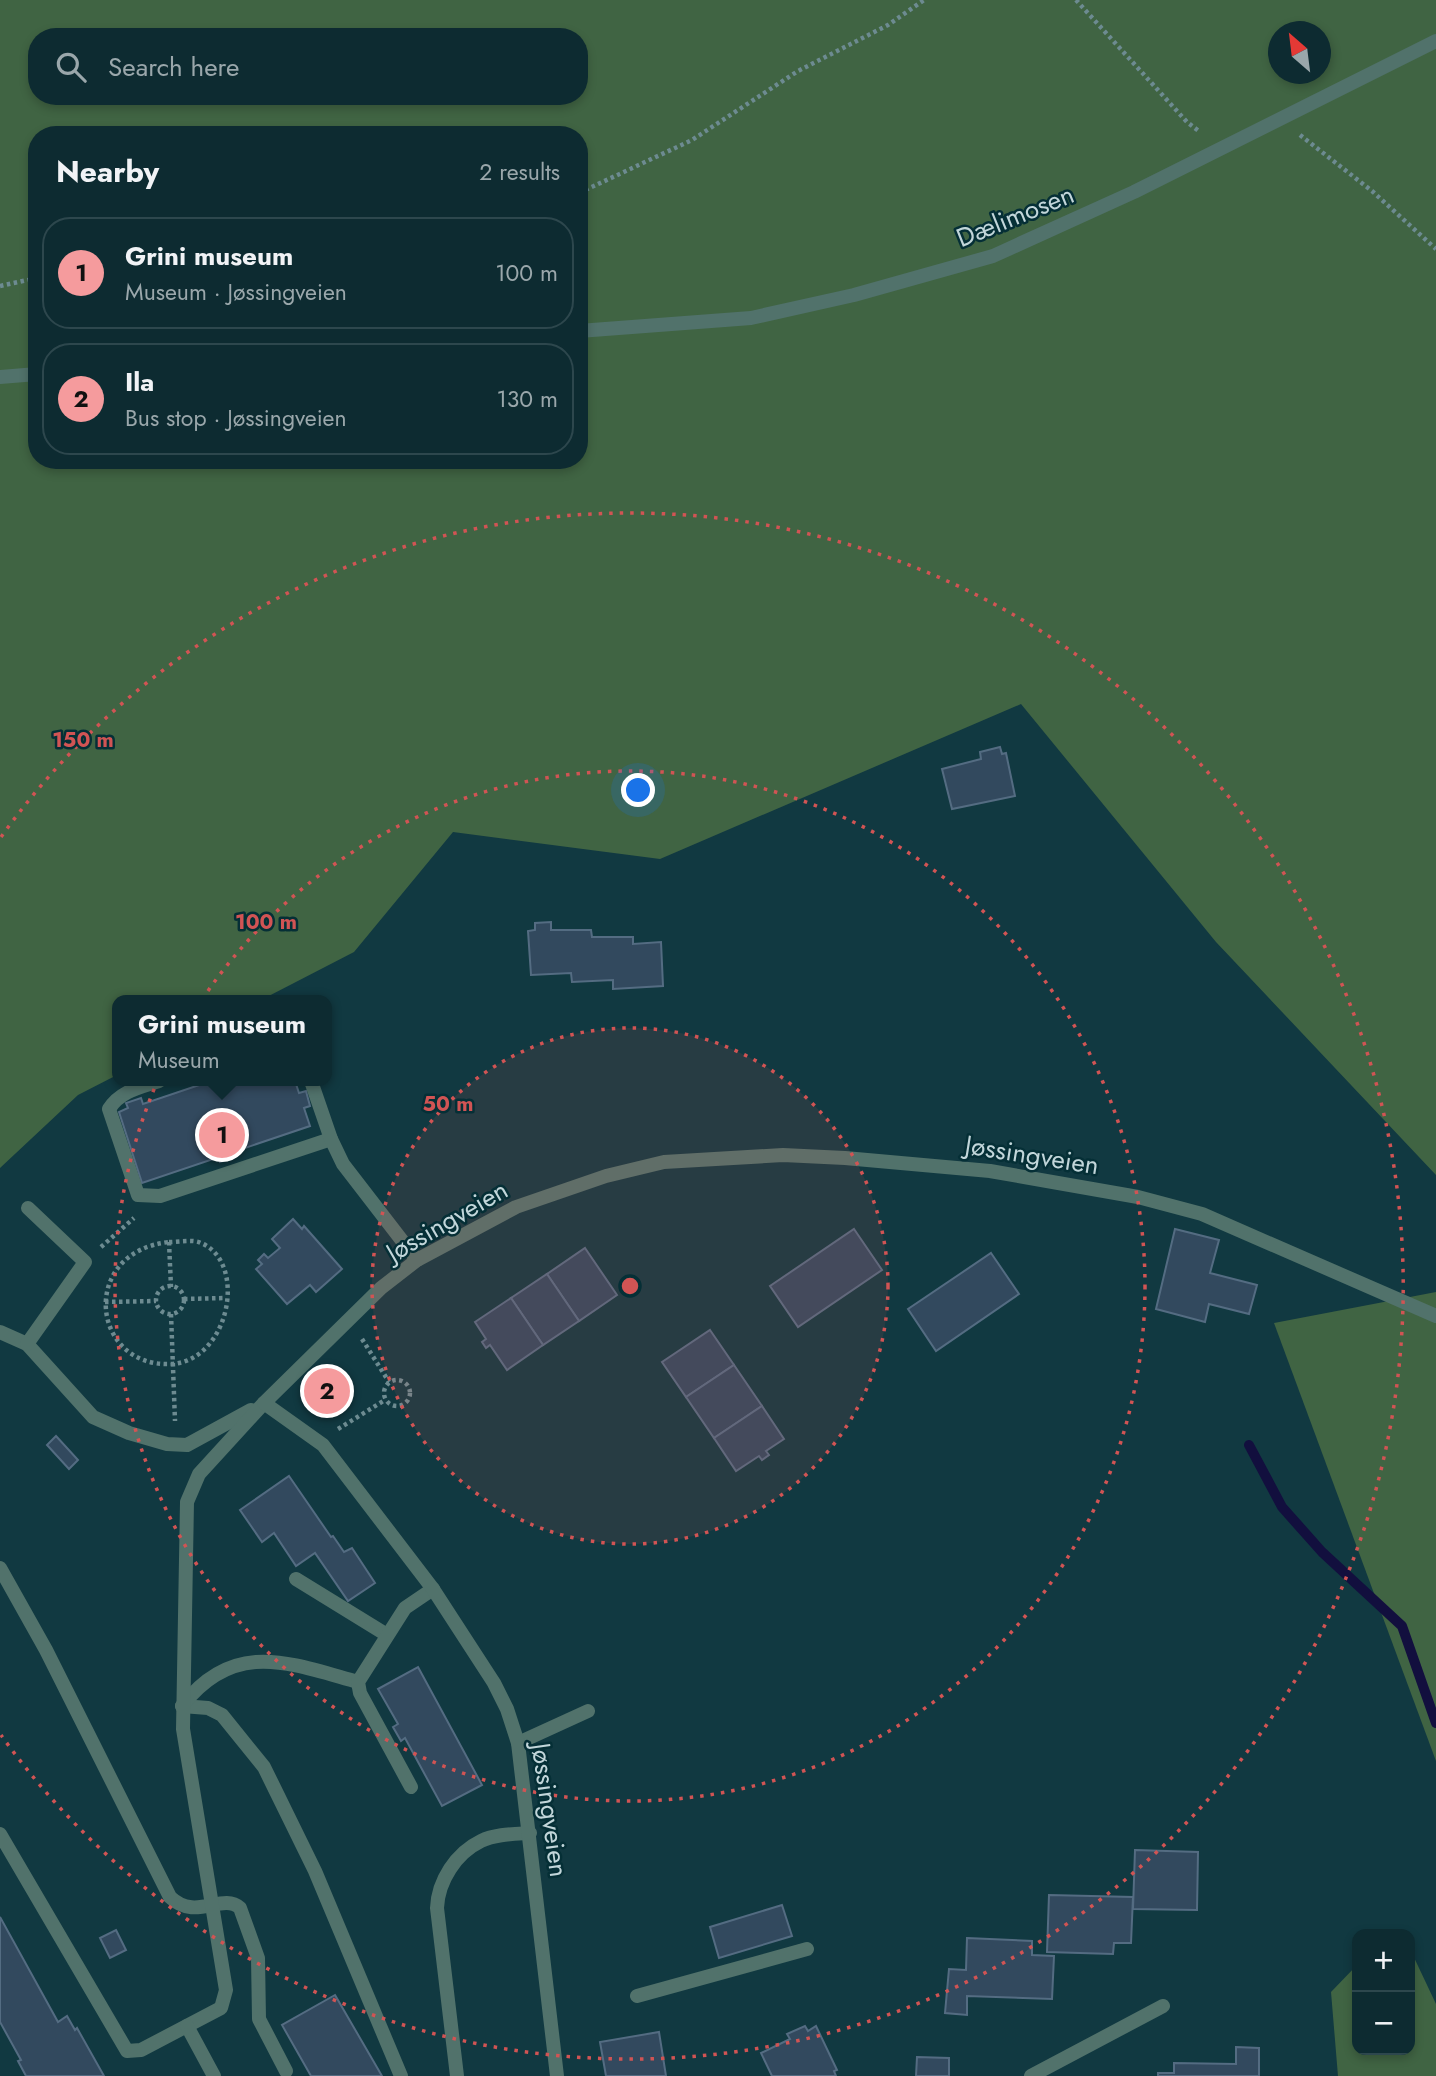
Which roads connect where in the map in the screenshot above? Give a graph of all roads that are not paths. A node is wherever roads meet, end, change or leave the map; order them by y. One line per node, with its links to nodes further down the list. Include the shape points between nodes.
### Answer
1 (1436, 41): 2 (street, Dælimosen, via 1135,192 980,260 853,296 751,318)
2 (588, 330)
3 (28, 375): 4 (street)
4 (0, 377)
5 (144, 1086): 7 (street, via 126,1092 108,1109 138,1195 160,1196)
6 (313, 1086): 7 (street)
7 (331, 1139): 9 (street, via 349,1175)
8 (28, 1208): 12 (street, via 85,1262)
9 (417, 1260): 10 (street, Jøssingveien, via 516,1207 606,1175 664,1161 845,1158 1003,1173 1138,1197 1202,1214); 13 (street, Jøssingveien, via 349,1318)
10 (1436, 1316)
11 (0, 1332): 12 (street)
12 (27, 1344): 13 (street, via 93,1417 129,1433 176,1445 202,1439)
13 (264, 1403): 16 (street, Jøssingveien, via 318,1441); 19 (street, via 199,1474 190,1490)
14 (0, 1569): 25 (street, via 46,1650 170,1897 181,1907)
15 (296, 1579): 17 (street)
16 (433, 1589): 17 (street, via 405,1608); 21 (street, Jøssingveien, via 494,1683)
17 (387, 1635): 18 (street)
18 (358, 1682): 19 (street, via 299,1665 246,1662 211,1675); 22 (street)
19 (183, 1706): 25 (street); 32 (street, via 208,1708 222,1715 264,1767 315,1871)
20 (588, 1711): 21 (street)
21 (518, 1743): 23 (street, Jøssingveien)
22 (411, 1787)
23 (530, 1833): 33 (street, via 482,1840 448,1871 438,1892); 34 (street, Jøssingveien)
24 (0, 1834): 29 (street, via 123,2047 141,2050)
25 (212, 1906): 29 (street, via 226,2000 221,2008); 30 (street, via 233,1903 245,1919 258,1958 259,2019)
26 (807, 1949): 27 (street)
27 (638, 1996)
28 (1163, 2006): 35 (street)
29 (187, 2026): 31 (street)
30 (286, 2071)
31 (214, 2076)
32 (401, 2076)
33 (457, 2076)
34 (557, 2076)
35 (1031, 2076)

